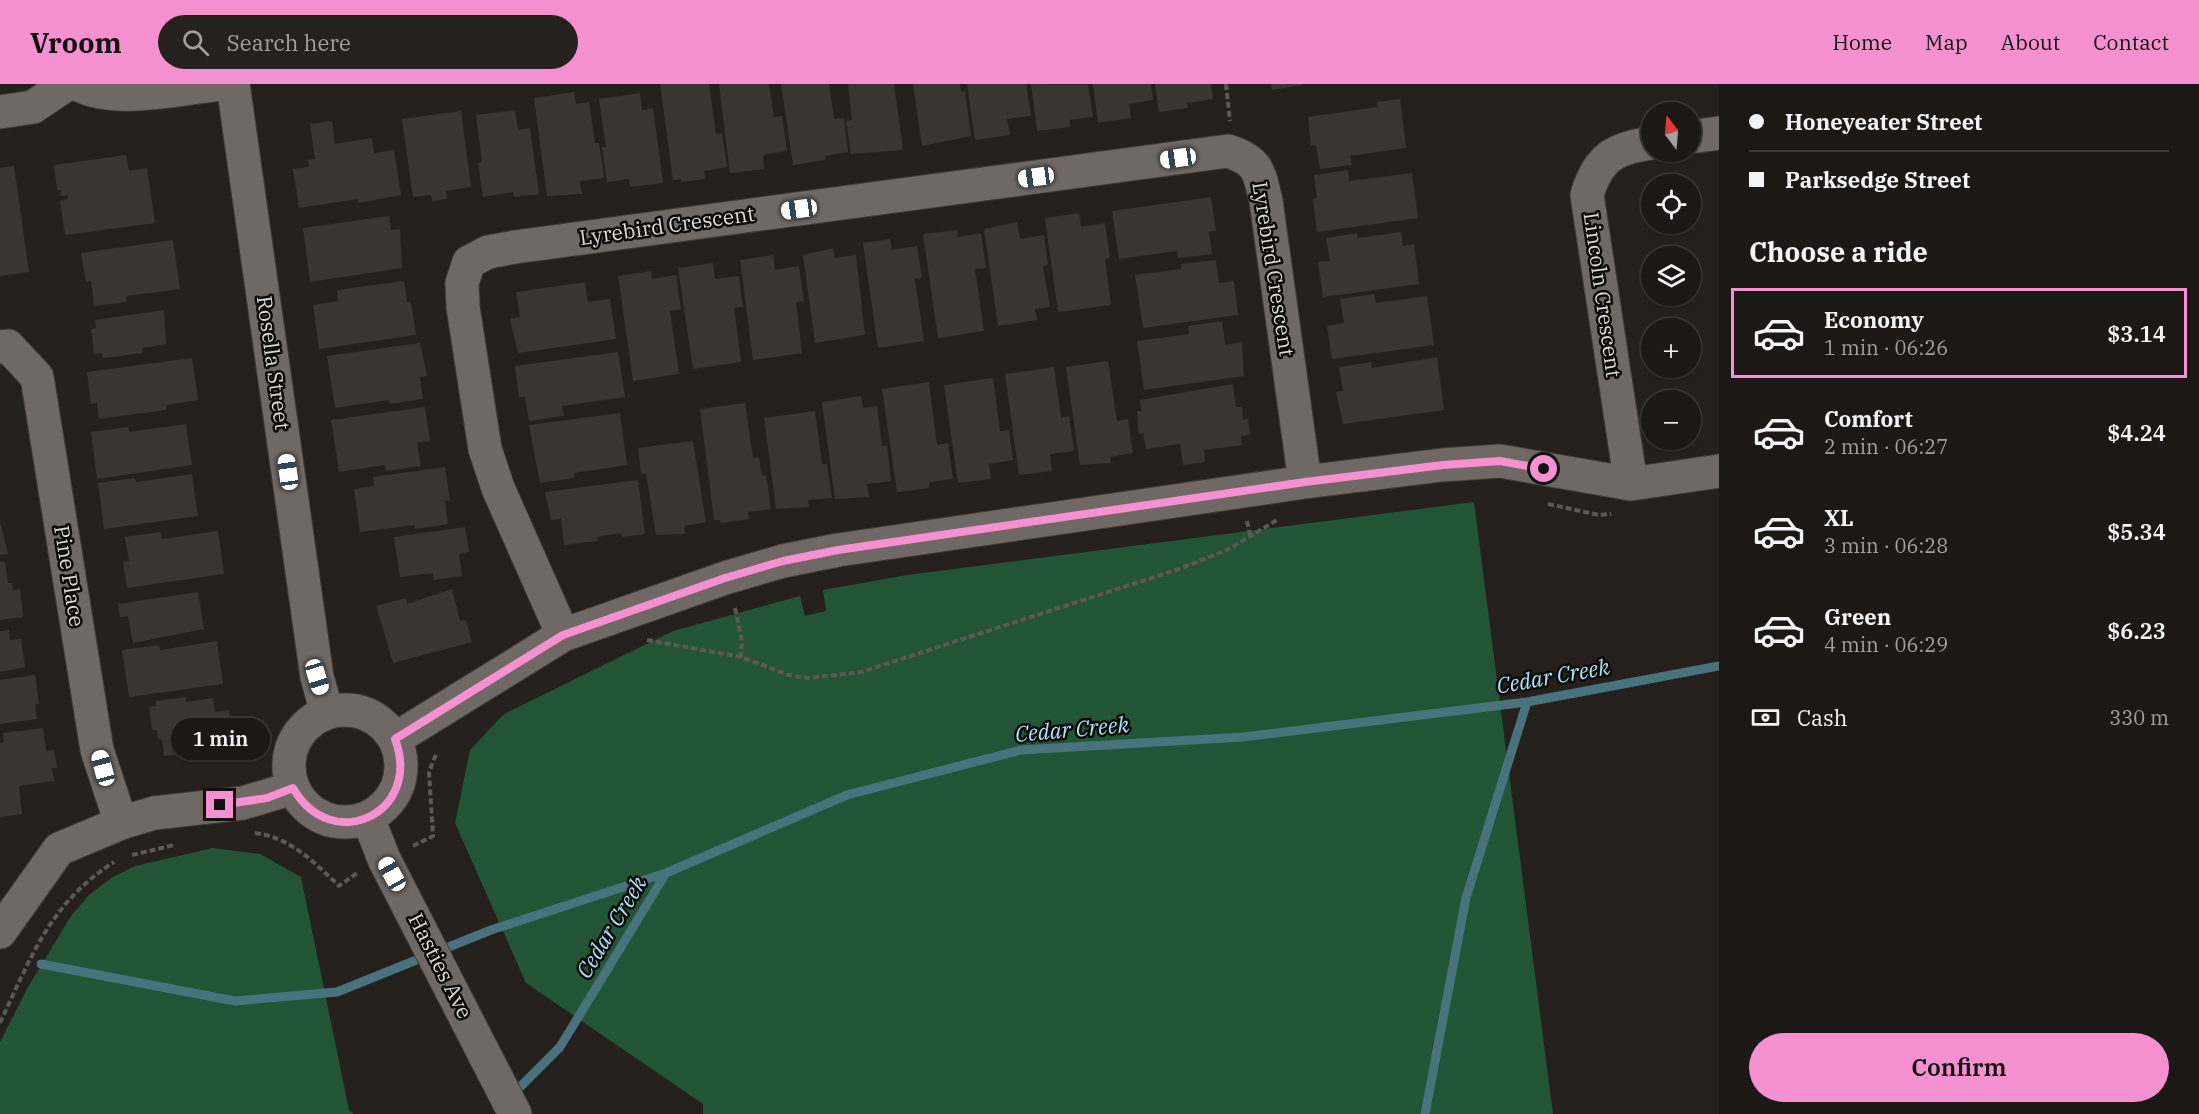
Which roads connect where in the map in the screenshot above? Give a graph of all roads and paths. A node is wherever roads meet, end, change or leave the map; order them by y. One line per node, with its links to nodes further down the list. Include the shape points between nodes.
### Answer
1 (67, 84): 5 (street, via 33,107)
2 (77, 84): 3 (street, via 92,92 113,95)
3 (222, 84)
4 (233, 84): 19 (street, Rosella Street, via 317,677)
5 (0, 112)
6 (1719, 133): 7 (street)
7 (1701, 135)
8 (1641, 144): 12 (street, Lincoln Crescent, via 1607,158 1593,174 1587,195)
9 (0, 346): 24 (street, Pine Place, via 8,346 37,377 98,750)
10 (1719, 471): 12 (street)
11 (1305, 482): 12 (street, via 1500,461); 15 (street, via 838,550); 16 (street, Lyrebird Crescent, via 1266,201 1260,176 1248,158 1228,151 489,252 469,262 462,283 485,449 498,488)
12 (1626, 498): 13 (path, via 1599,515)
13 (1544, 503)
14 (1280, 518): 18 (path, via 1229,549 1179,569 861,672 808,678)
15 (725, 578): 16 (street); 18 (path, via 738,616)
16 (563, 635): 20 (street)
17 (637, 640): 18 (path)
18 (741, 657)
19 (327, 713): 20 (street, via 359,711 385,727); 22 (street, via 313,719 293,743 289,773)
20 (395, 739): 23 (street, via 400,754 399,784 381,810)
21 (442, 745): 27 (path, via 429,772 434,836)
22 (293, 788): 23 (street, via 300,801 324,819 354,822); 24 (street, via 259,799 154,813)
23 (368, 818): 31 (street, Hasties Ave, via 384,860)
24 (121, 823): 29 (street, via 59,849)
25 (247, 833): 28 (path, via 282,839 339,886)
26 (184, 843): 30 (path, via 121,858 75,891 40,939)
27 (420, 843)
28 (348, 878)
29 (0, 932)
30 (0, 1023)
31 (515, 1114)

